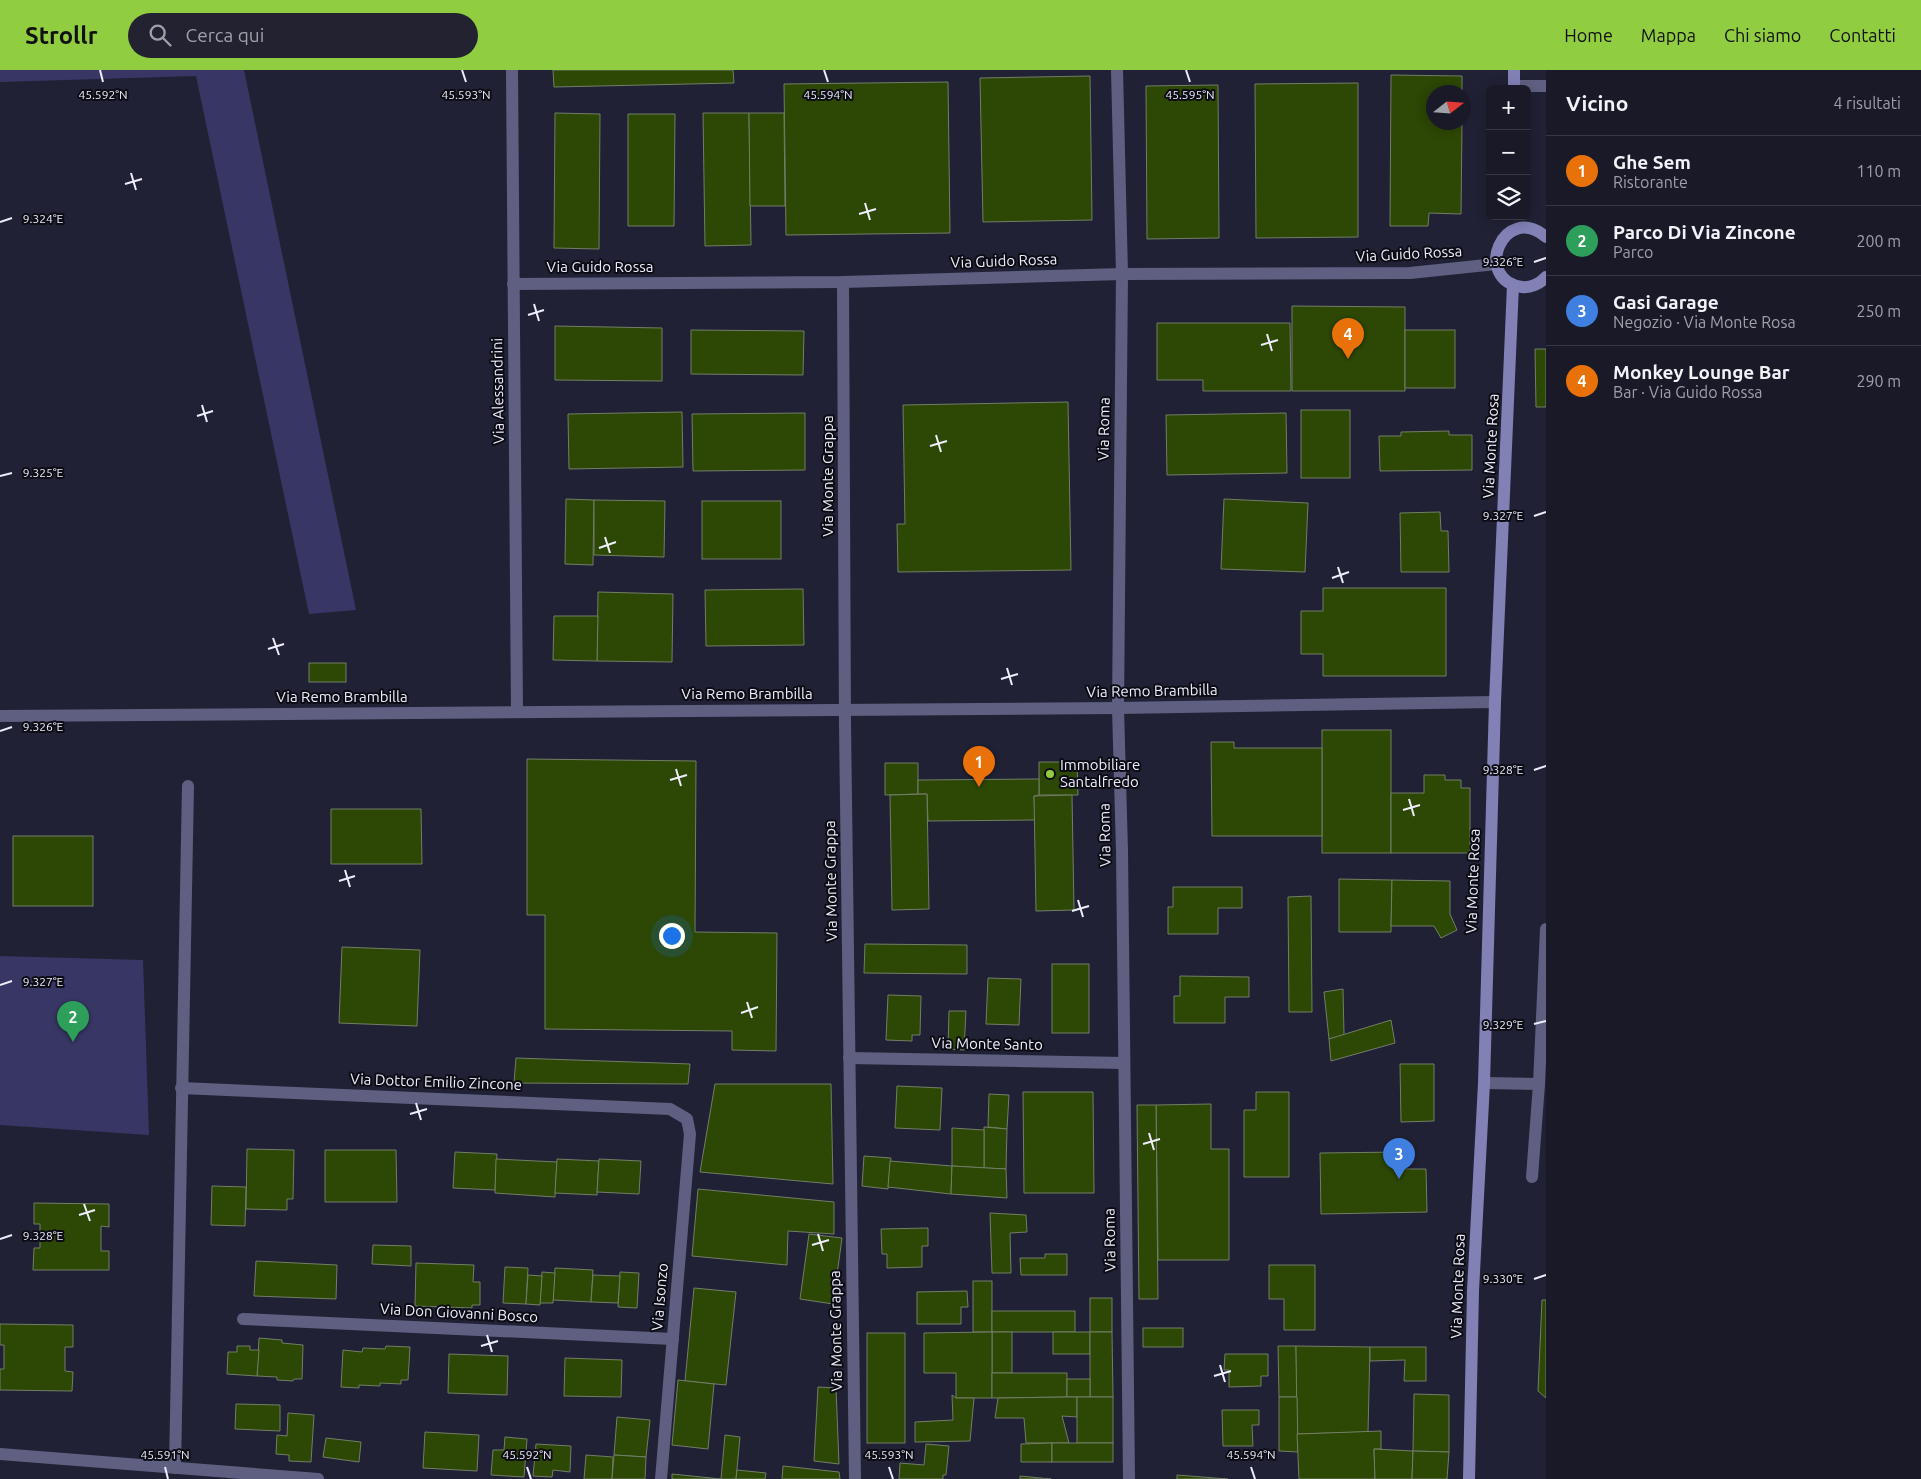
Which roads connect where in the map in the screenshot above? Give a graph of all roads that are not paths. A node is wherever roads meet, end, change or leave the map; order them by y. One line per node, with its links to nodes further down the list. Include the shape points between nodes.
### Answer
1 (512, 70): 14 (street, Via Alessandrini)
2 (1117, 70): 11 (street, Via Roma)
3 (1514, 70): 4 (street)
4 (1514, 85)
5 (1531, 86): 6 (street)
6 (1546, 86)
7 (1514, 220): 8 (street)
8 (1515, 229): 9 (street, via 1539,231); 10 (street, via 1498,244)
9 (1546, 237)
10 (1496, 264): 11 (street, Via Guido Rossa, via 1410,273); 15 (street, via 1503,277)
11 (1122, 274): 13 (street, Via Guido Rossa); 17 (street, Via Roma)
12 (1546, 277): 15 (street, via 1534,286)
13 (843, 282): 14 (street, Via Guido Rossa); 18 (street, Via Monte Grappa)
14 (513, 284): 19 (street, Via Alessandrini)
15 (1513, 285): 16 (street, Via Monte Rosa)
16 (1495, 702): 17 (street, Via Remo Brambilla); 25 (street, Via Monte Rosa)
17 (1118, 708): 18 (street, Via Remo Brambilla); 24 (street, Via Roma)
18 (846, 709): 19 (street, Via Remo Brambilla); 23 (street, Via Monte Grappa)
19 (517, 712): 20 (street, Via Remo Brambilla)
20 (0, 716)
21 (188, 786): 27 (street)
22 (1546, 930): 26 (street)
23 (849, 1058): 24 (street, Via Monte Santo); 36 (street, Via Monte Grappa)
24 (1124, 1063): 37 (street, Via Roma)
25 (1484, 1083): 26 (street); 38 (street, Via Monte Rosa, via 1473,1291)
26 (1539, 1084): 29 (street)
27 (182, 1088): 28 (street, Via Dottor Emilio Zincone, via 670,1109); 33 (street)
28 (687, 1119): 31 (street, Via Isonzo, via 690,1134)
29 (1532, 1177)
30 (243, 1320): 31 (street, Via Don Giovanni Bosco)
31 (673, 1340): 35 (street, Via Isonzo)
32 (0, 1454): 33 (street)
33 (175, 1468): 34 (street)
34 (318, 1479)
35 (660, 1479)
36 (855, 1479)
37 (1130, 1479)
38 (1469, 1479)

